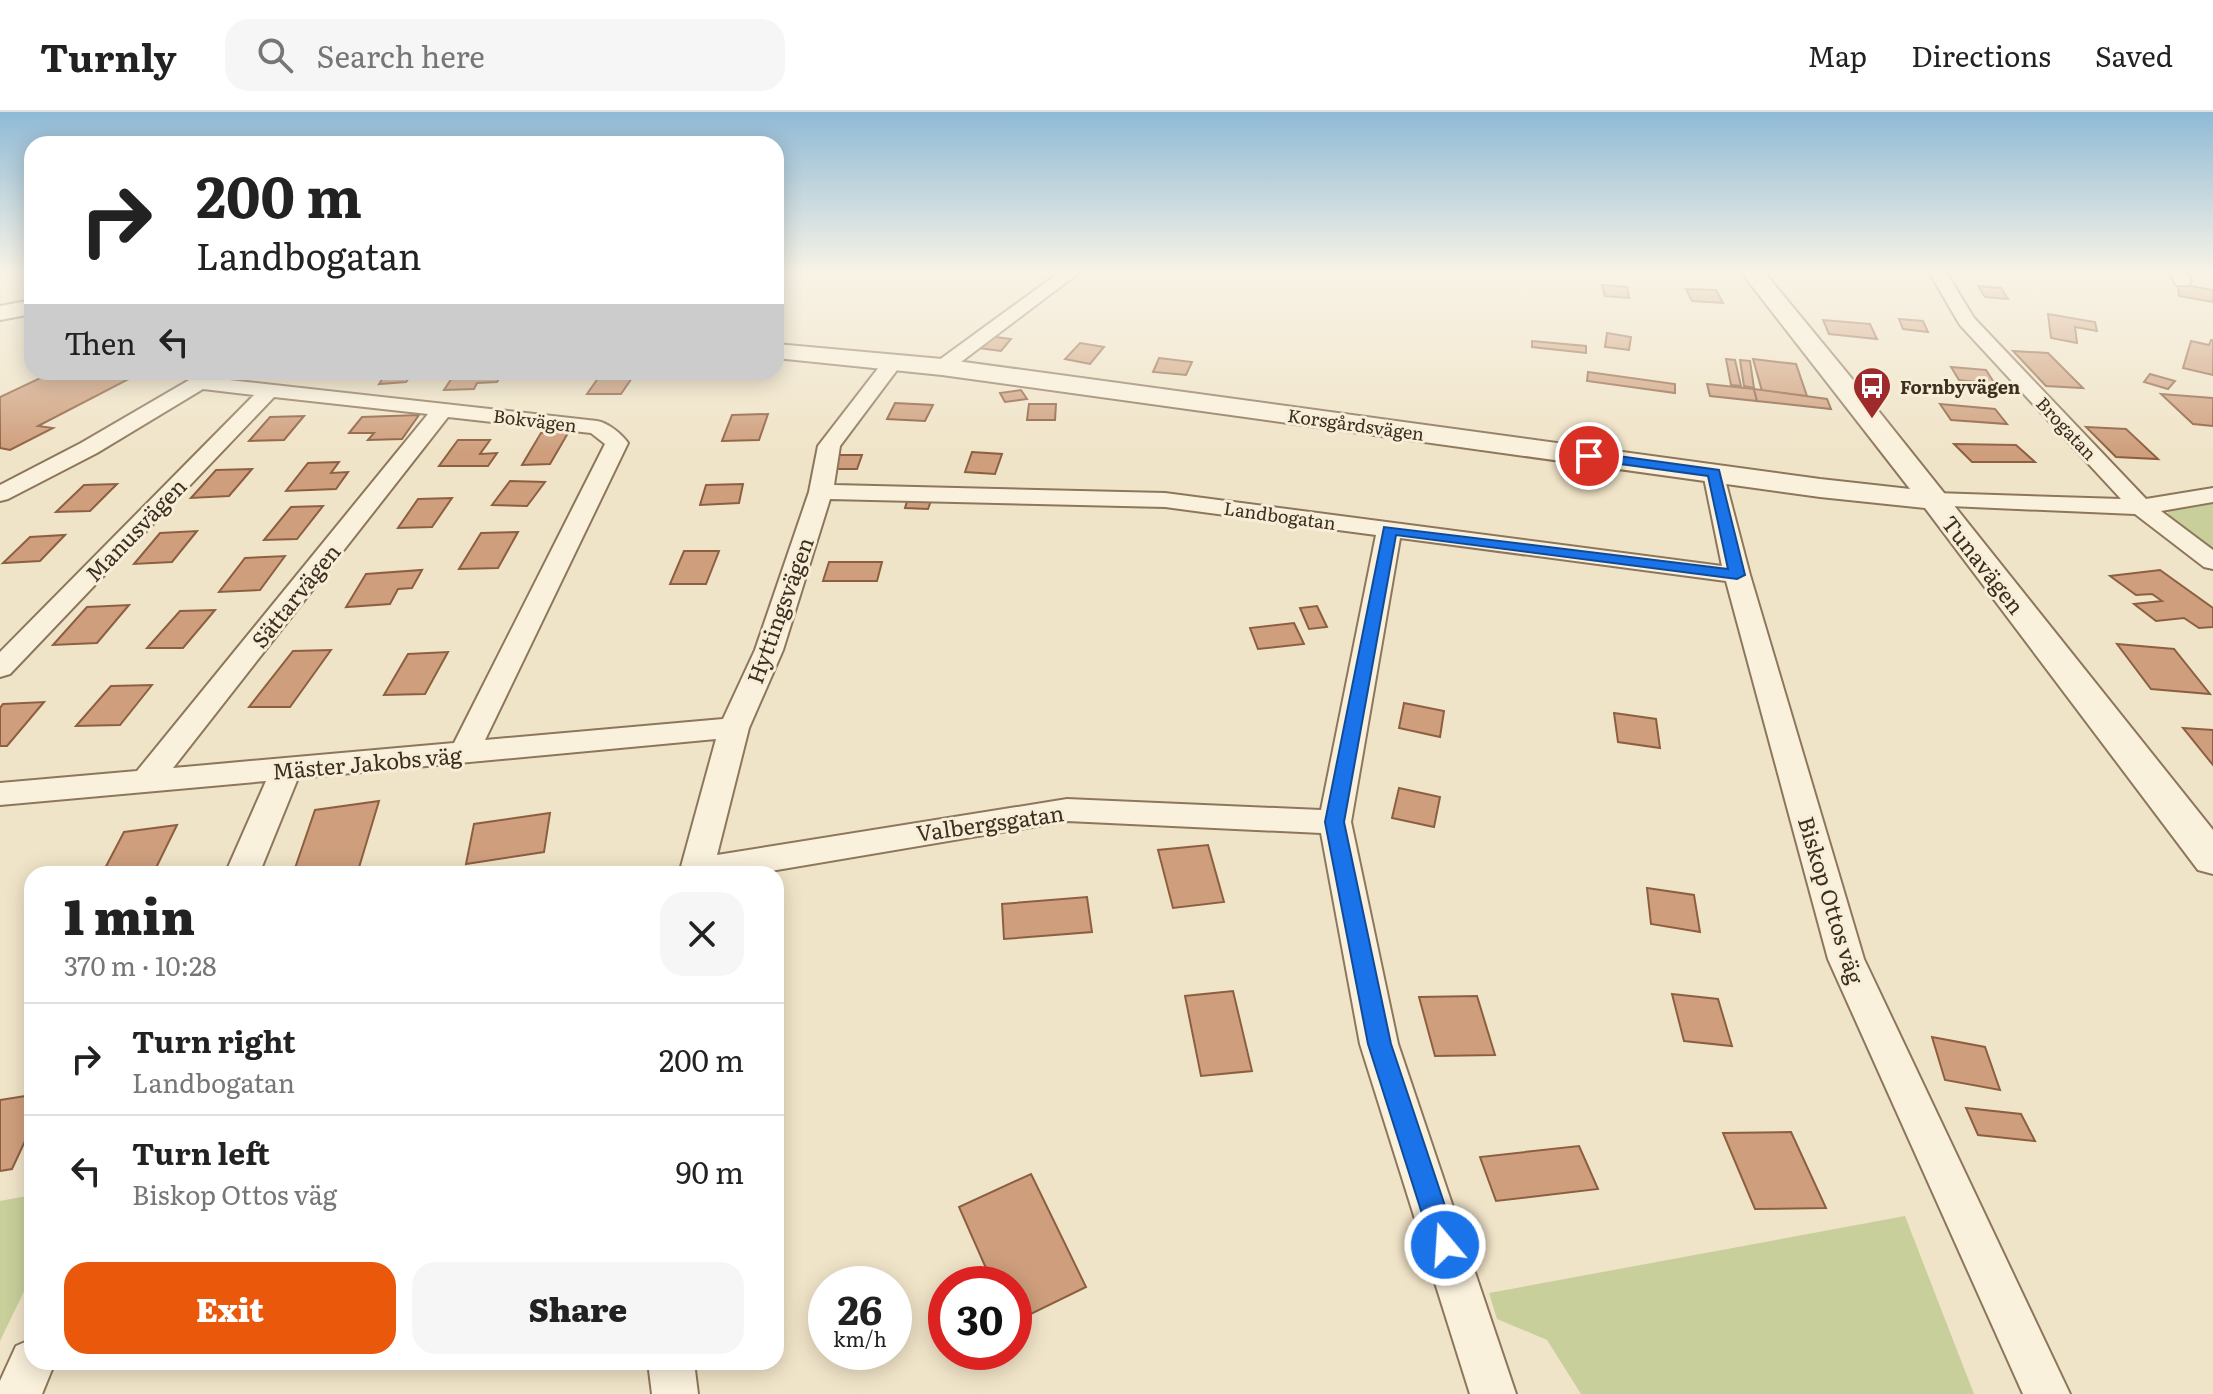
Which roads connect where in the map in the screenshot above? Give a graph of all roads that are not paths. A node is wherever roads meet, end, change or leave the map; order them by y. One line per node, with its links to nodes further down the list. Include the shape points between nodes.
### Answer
1 (990, 332): 6 (street)
2 (1800, 332): 15 (street, Tunavägen)
3 (1977, 332): 16 (street, Brogatan)
4 (784, 352): 5 (street, Korsgårdsvägen)
5 (893, 362): 6 (street, Korsgårdsvägen); 12 (street, Hyttingsvägen, via 829,446)
6 (942, 367): 11 (street, Korsgårdsvägen)
7 (203, 380): 13 (street)
8 (222, 380): 9 (street, Bokvägen)
9 (270, 390): 10 (street, Bokvägen); 20 (street, Manusvägen)
10 (444, 408): 22 (street, Bokvägen, via 597,427 617,443); 24 (street, Sättarvägen)
11 (1714, 473): 15 (street, Korsgårdsvägen); 19 (street, Biskop Ottos väg)
12 (821, 492): 17 (street, Landbogatan, via 1165,500); 21 (street, Hyttingsvägen, via 769,650)
13 (0, 494)
14 (2213, 495): 16 (street)
15 (1935, 500): 16 (street); 27 (street, Tunavägen)
16 (2141, 507): 18 (street, Brogatan)
17 (1389, 530): 19 (street, Landbogatan); 26 (street)
18 (2213, 562)
19 (1737, 575): 36 (street, Biskop Ottos väg, via 1846,959)
20 (0, 668)
21 (734, 728): 22 (street, Mäster Jakobs väg); 29 (street, Hyttingsvägen)
22 (464, 752): 23 (street, Mäster Jakobs väg)
23 (286, 770): 24 (street, Mäster Jakobs väg); 28 (street)
24 (146, 781): 25 (street, Mäster Jakobs väg)
25 (0, 794)
26 (1335, 822): 30 (street, Valbergsgatan, via 1067,810); 35 (street, via 1379,1044)
27 (2213, 859)
28 (245, 866)
29 (698, 866)
30 (732, 866)
31 (28, 1370): 33 (street)
32 (672, 1370): 34 (street)
33 (18, 1394)
34 (675, 1394)
35 (1493, 1394)
36 (2047, 1394)

